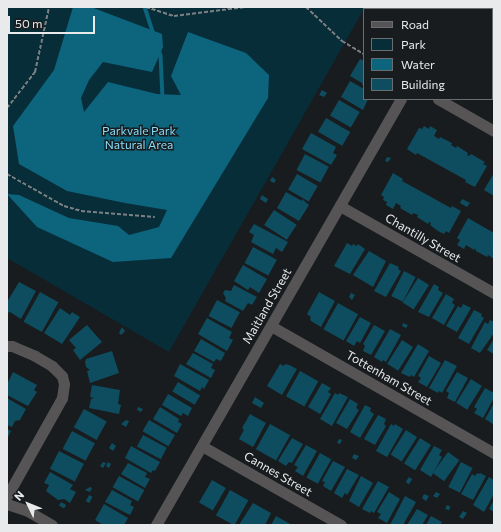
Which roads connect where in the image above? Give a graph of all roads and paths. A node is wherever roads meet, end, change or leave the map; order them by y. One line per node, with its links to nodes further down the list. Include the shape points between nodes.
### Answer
1 (49, 7): 8 (path, via 34,72)
2 (146, 7): 3 (path, via 174,16)
3 (245, 7)
4 (306, 7): 5 (path, via 342,41)
5 (363, 53)
6 (400, 100): 11 (street, Maitland Street)
7 (440, 100): 9 (street)
8 (7, 108)
9 (494, 131)
10 (7, 174): 12 (path, via 64,206 81,211)
11 (340, 206): 13 (street, Chantilly Street); 14 (street, Maitland Street)
12 (155, 217)
13 (494, 293)
14 (271, 326): 16 (street, Maitland Street); 17 (street, Tottenham Street)
15 (7, 346): 18 (street, via 35,356 52,366 62,376 64,384 62,398)
16 (202, 446): 21 (street, Maitland Street); 22 (street, Cannes Street)
17 (494, 453)
18 (7, 496)
19 (7, 504): 20 (street, via 26,510)
20 (52, 525)
21 (156, 525)
22 (341, 525)

